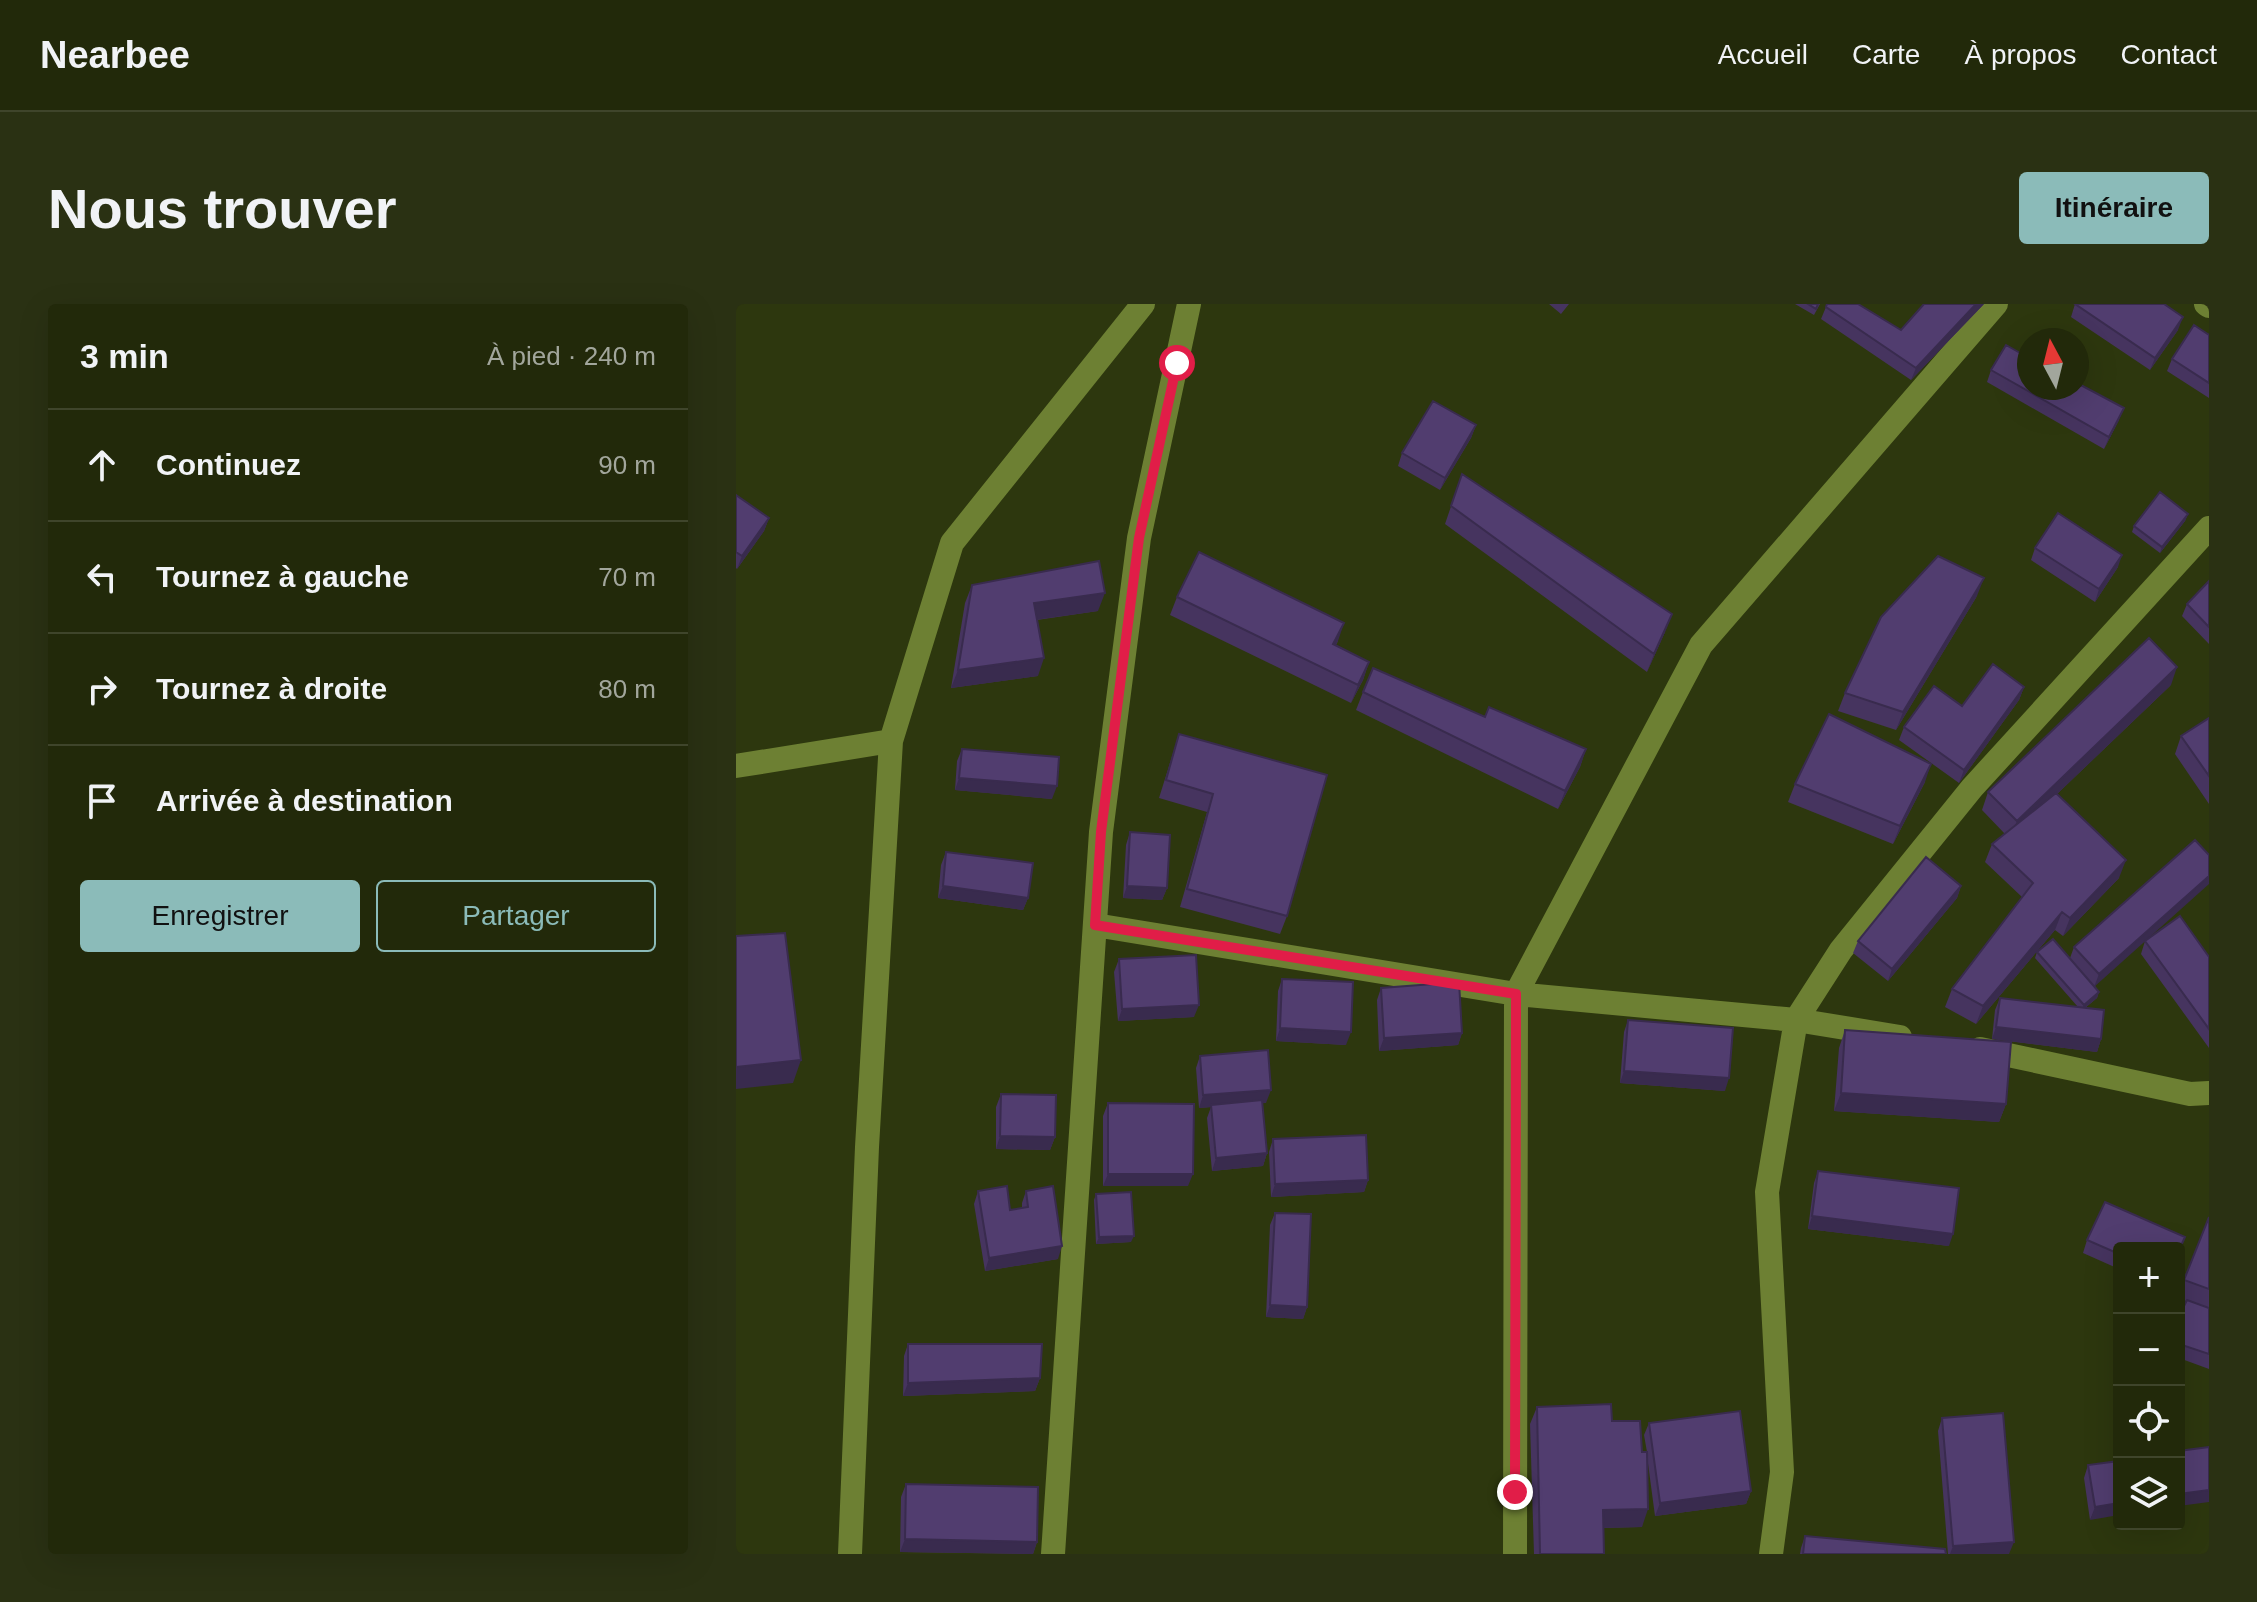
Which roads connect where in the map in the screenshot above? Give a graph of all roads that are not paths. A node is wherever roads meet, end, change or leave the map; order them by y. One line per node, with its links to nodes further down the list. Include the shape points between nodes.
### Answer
1 (1143, 304): 5 (street, via 952,543)
2 (1189, 304): 7 (street, via 1139,538 1101,832)
3 (1996, 304): 8 (street, via 1701,645)
4 (2209, 528): 9 (street, via 1972,788 1841,950)
5 (891, 741): 6 (street); 13 (street)
6 (736, 766)
7 (1095, 925): 8 (street); 14 (street)
8 (1516, 994): 9 (street); 15 (street)
9 (1796, 1020): 10 (street); 16 (street, via 1767,1192 1782,1472)
10 (1918, 1039)
11 (1963, 1047): 12 (street, via 2190,1094)
12 (2209, 1093)
13 (850, 1554)
14 (1053, 1554)
15 (1515, 1554)
16 (1771, 1554)

